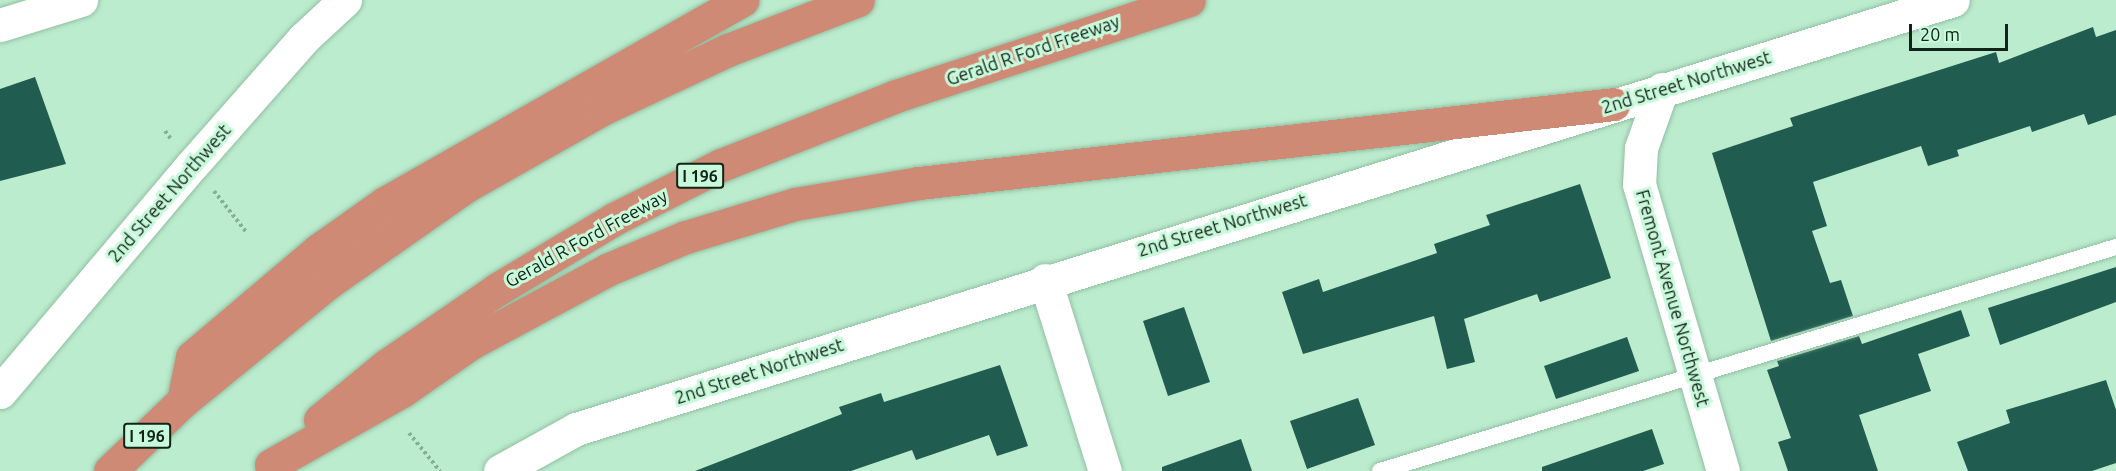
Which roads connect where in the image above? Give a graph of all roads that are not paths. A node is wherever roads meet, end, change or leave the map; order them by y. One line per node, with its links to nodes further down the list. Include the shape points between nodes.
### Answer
1 (81, 0): 7 (street)
2 (345, 0): 13 (street, 2nd Street Northwest, via 199,157)
3 (742, 0): 14 (highway, via 528,117 366,216 192,357)
4 (858, 0): 14 (highway, I 196, via 728,50 602,109 466,186 329,282)
5 (1189, 0): 15 (highway, Gerald R Ford Freeway / I 196, via 896,96 721,165 614,219 496,290 387,364)
6 (1953, 0): 8 (street, 2nd Street Northwest)
7 (0, 25)
8 (1662, 89): 9 (street, 2nd Street Northwest); 12 (street, Fremont Avenue Northwest, via 1641,148 1639,184)
9 (1614, 104): 11 (street, 2nd Street Northwest); 15 (highway, via 919,183 795,204 686,237 609,269 471,343 402,391)
10 (2116, 247): 12 (lane)
11 (1045, 280): 17 (street, 2nd Street Northwest, via 576,429); 18 (street)
12 (1694, 372): 19 (lane); 20 (street, Fremont Avenue Northwest)
13 (0, 392)
14 (183, 401): 16 (highway, I 196)
15 (268, 468)
16 (110, 471)
17 (500, 471)
18 (1105, 471)
19 (1380, 471)
20 (1723, 471)

